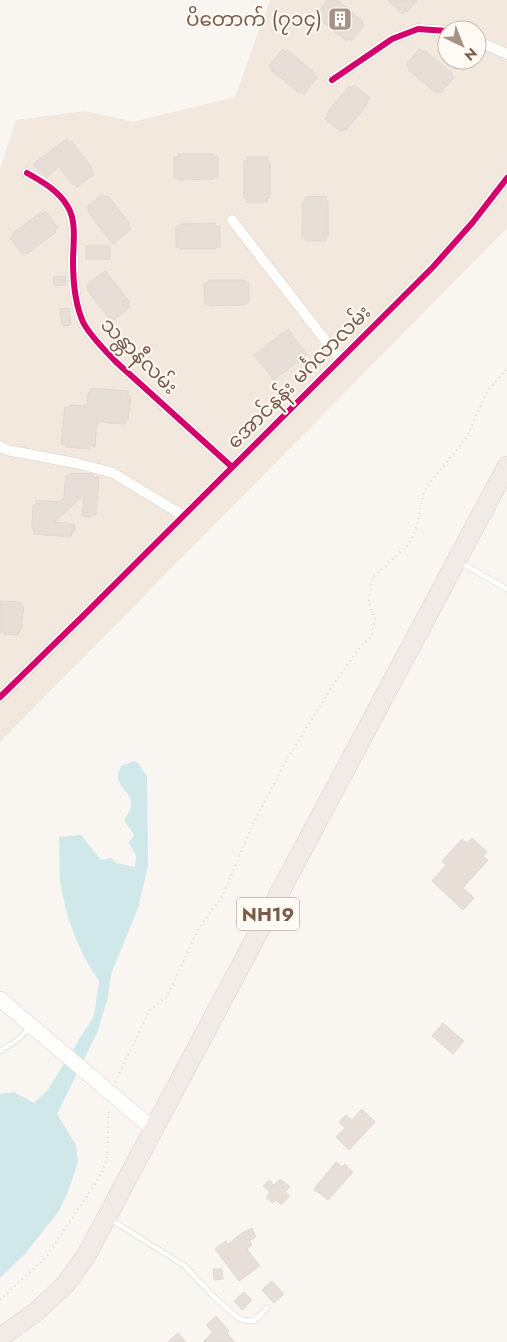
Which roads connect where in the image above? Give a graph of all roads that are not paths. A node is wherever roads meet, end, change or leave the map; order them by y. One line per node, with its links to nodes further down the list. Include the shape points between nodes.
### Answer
1 (437, 30): 4 (street, via 418,29 392,39)
2 (487, 46): 3 (street)
3 (507, 54)
4 (332, 80)
5 (27, 173): 11 (street, သန္တာနီလမ်း, via 49,186 69,208 74,230 76,297 83,322 115,361)
6 (507, 178): 8 (street, အောင်နန်း မင်္ဂလာလမ်း, via 432,267)
7 (232, 220): 8 (street)
8 (340, 359): 11 (street, အောင်နန်း မင်္ဂလာလမ်း)
9 (0, 446): 12 (street, via 113,473)
10 (507, 466): 13 (highway, NH19)
11 (232, 467): 12 (street, အောင်နန်း မင်္ဂလာလမ်း)
12 (184, 516): 15 (street, အောင်နန်း မင်္ဂလာလမ်း)
13 (456, 561): 14 (lane); 19 (highway, NH19)
14 (507, 589)
15 (0, 697)
16 (0, 1000): 17 (main road)
17 (32, 1026): 18 (lane); 19 (main road)
18 (0, 1051)
19 (153, 1129): 20 (highway, NH19)
20 (107, 1217): 21 (lane, via 185,1266 241,1320 254,1321); 22 (highway, NH19, via 86,1256 64,1286)
21 (267, 1308)
22 (0, 1338)

